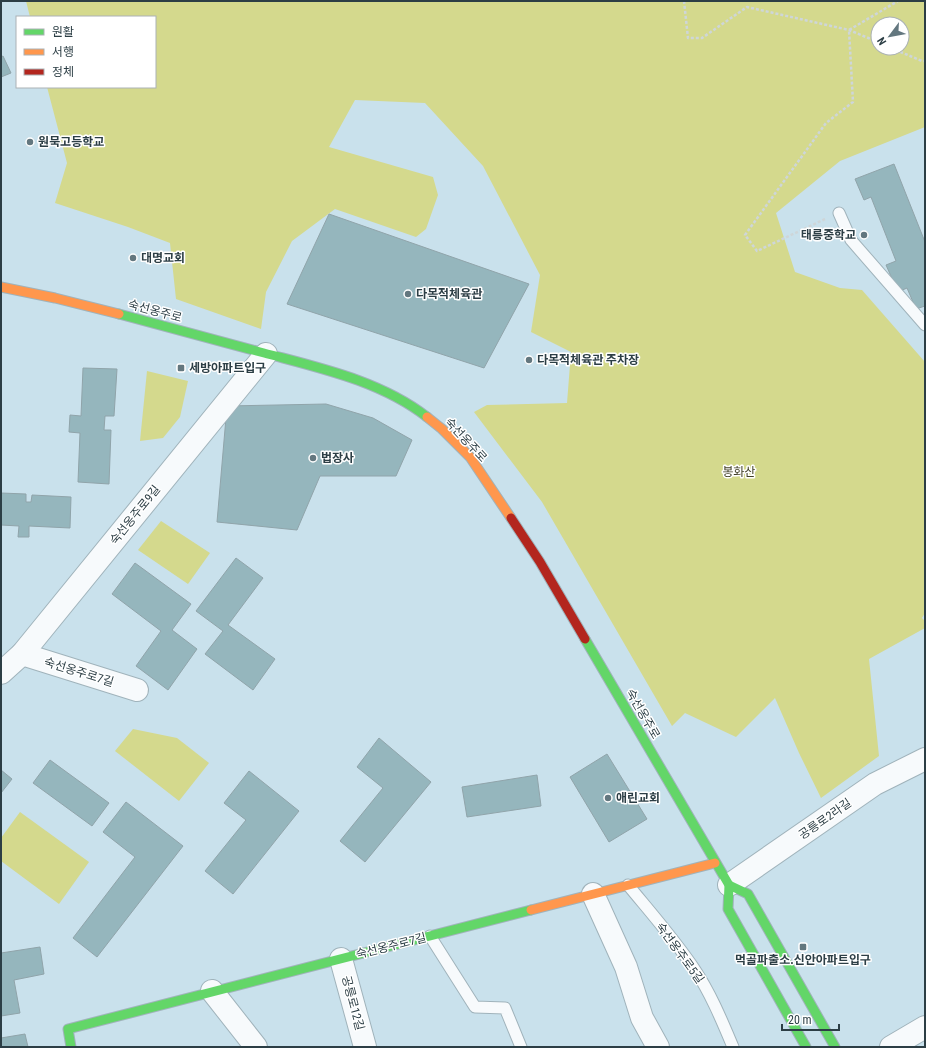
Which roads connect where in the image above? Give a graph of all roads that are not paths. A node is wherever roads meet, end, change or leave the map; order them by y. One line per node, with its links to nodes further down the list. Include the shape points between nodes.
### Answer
1 (838, 213): 3 (lane, via 851,240)
2 (1, 288): 4 (street, 숙선옹주로, via 55,298)
3 (925, 325)
4 (266, 354): 5 (street, 숙선옹주로9길); 9 (street, 숙선옹주로, via 337,373 389,393 417,409 470,457 540,562)
5 (22, 654): 6 (street, 숙선옹주로9길); 7 (street, 숙선옹주로7길)
6 (1, 673)
7 (137, 690)
8 (925, 760): 11 (street, 공릉로2라길, via 875,784)
9 (715, 863): 10 (street, 숙선옹주로7길); 11 (street, 숙선옹주로)
10 (628, 885): 12 (street, 숙선옹주로7길); 22 (lane, 숙선옹주로5길, via 695,970 718,1011)
11 (728, 885): 23 (street, via 728,909); 24 (street, via 748,894)
12 (593, 894): 13 (street, 숙선옹주로7길); 21 (street, via 626,967 642,1018)
13 (430, 936): 14 (street, 숙선옹주로7길); 20 (lane, via 475,1007 505,1008)
14 (340, 959): 15 (street, 숙선옹주로7길); 19 (street, 공릉로12길)
15 (212, 991): 17 (street, 숙선옹주로7길, via 68,1029); 18 (street)
16 (925, 1027): 25 (street)
17 (71, 1047)
18 (256, 1047)
19 (365, 1047)
20 (521, 1047)
21 (658, 1047)
22 (733, 1047)
23 (806, 1047)
24 (835, 1047)
25 (891, 1047)

